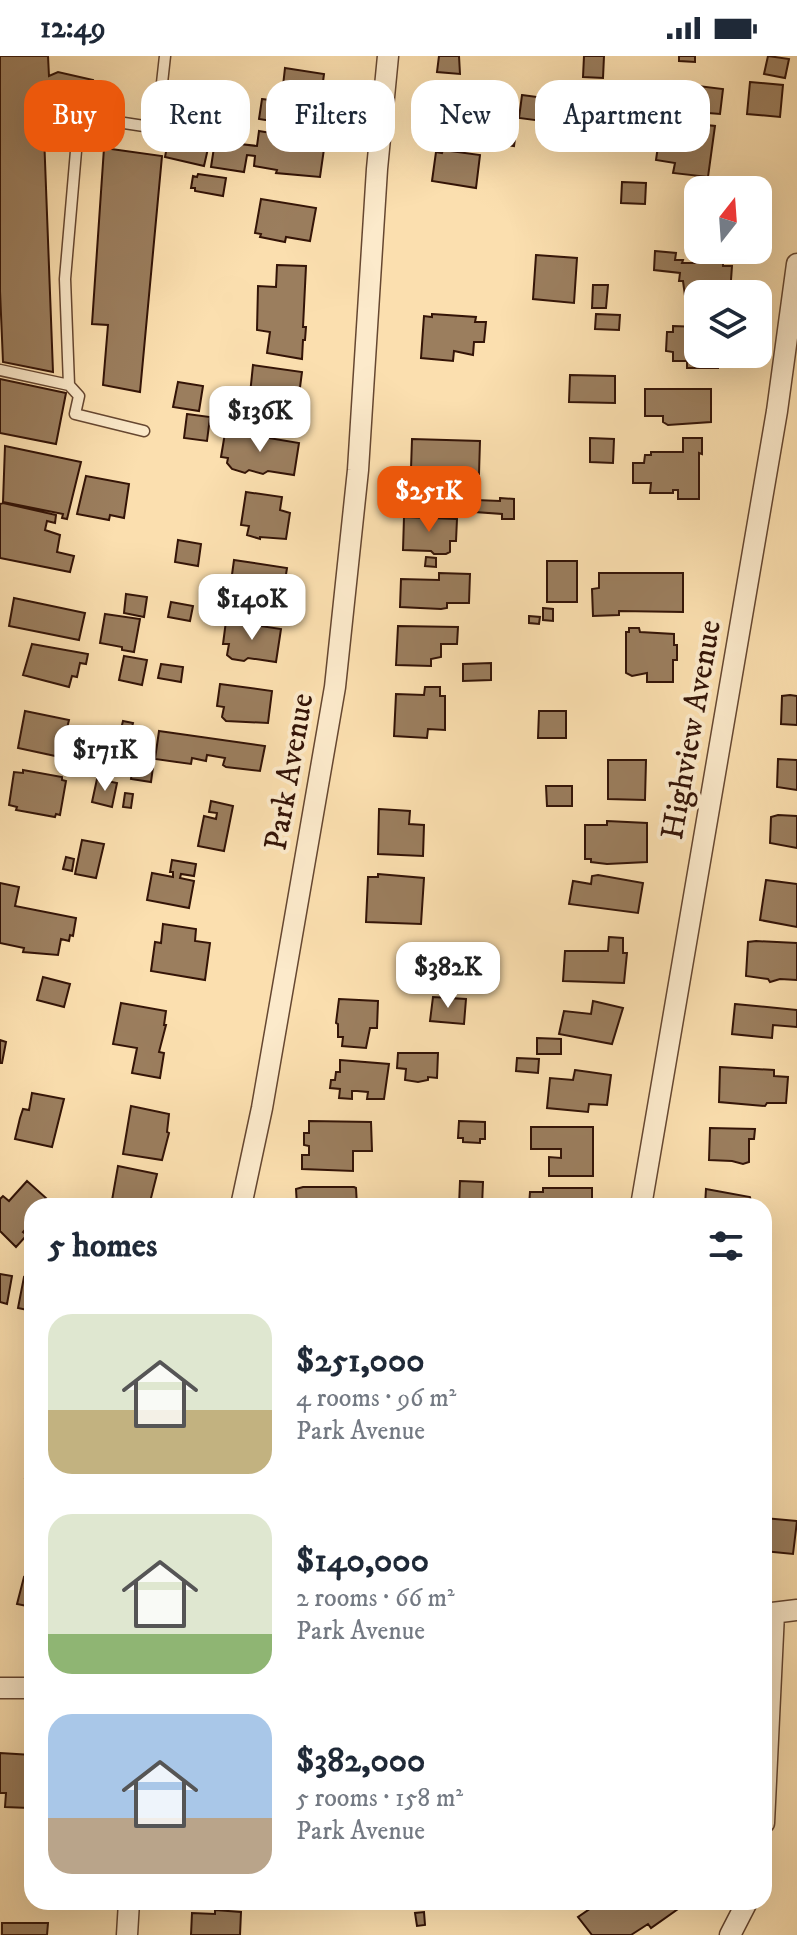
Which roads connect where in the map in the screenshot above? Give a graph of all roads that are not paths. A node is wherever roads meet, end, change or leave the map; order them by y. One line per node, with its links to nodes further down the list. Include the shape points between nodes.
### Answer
1 (165, 56): 3 (lane, via 157,128)
2 (388, 56): 9 (street, Park Avenue, via 358,470 335,687)
3 (125, 123)
4 (76, 152): 7 (lane, via 65,279)
5 (797, 264): 10 (street, Highview Avenue, via 777,411)
6 (0, 370): 7 (lane)
7 (69, 385): 8 (lane, via 79,396 75,414)
8 (144, 431)
9 (243, 1198)
10 (642, 1198)
11 (797, 1610): 12 (street)
12 (772, 1613)
13 (0, 1688): 14 (street)
14 (24, 1688)
15 (129, 1910): 17 (street)
16 (743, 1910): 18 (street)
17 (127, 1935)
18 (730, 1935)

